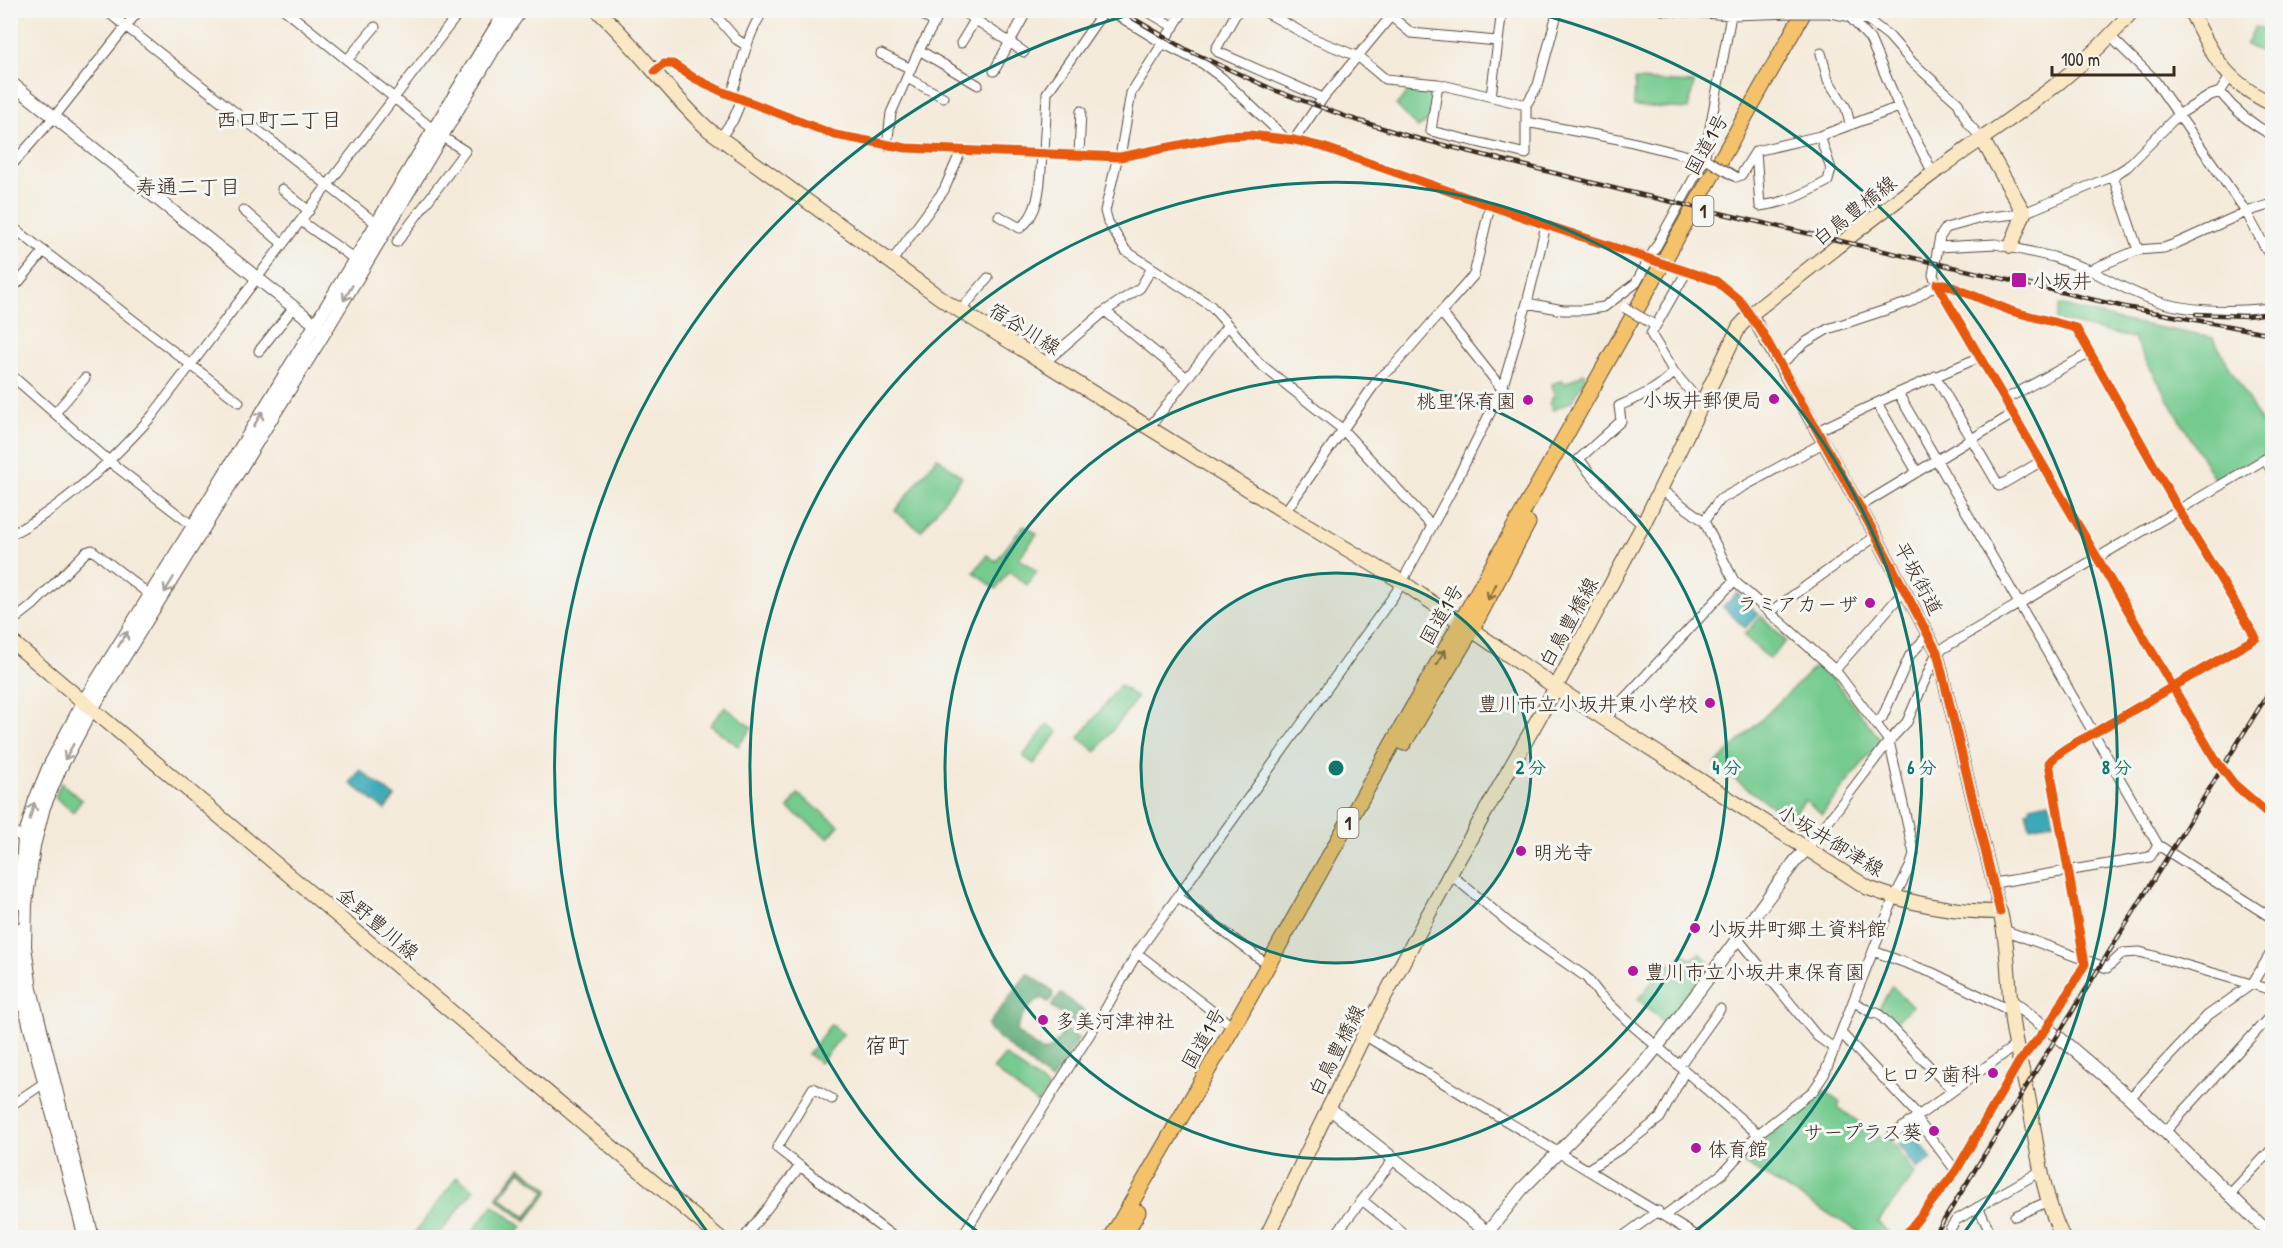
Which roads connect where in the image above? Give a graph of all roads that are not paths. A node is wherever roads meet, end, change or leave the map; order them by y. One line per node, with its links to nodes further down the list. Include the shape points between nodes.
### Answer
1 (105, 10): 32 (street)
2 (139, 10): 32 (street)
3 (285, 10): 46 (street)
4 (462, 10): 58 (street)
5 (490, 10): 27 (street)
6 (521, 10): 70 (street)
7 (597, 10): 48 (main road, 宿谷川線)
8 (711, 10): 40 (street)
9 (764, 10): 40 (street)
10 (915, 10): 31 (street)
11 (942, 10): 31 (street)
12 (961, 10): 30 (street)
13 (1108, 10): 39 (street); 79 (street, via 1047,93)
14 (1145, 10): 34 (street)
15 (1184, 10): 34 (street)
16 (1238, 10): 60 (street, via 1216,49 1218,52)
17 (1262, 10): 45 (street, via 1312,38)
18 (1502, 10): 36 (street)
19 (1558, 10): 63 (street, via 1538,85)
20 (1662, 10): 25 (street)
21 (2133, 10): 35 (main road, 白鳥豊橋線)
22 (2190, 10): 50 (main road, via 2218,63)
23 (1798, 12): 24 (street, bridge); 25 (street); 174 (highway, 国道1号 / 1)
24 (1823, 12): 26 (street); 174 (highway, 国道1号 / 1, one-way to 174)
25 (1731, 13): 82 (street)
26 (1849, 13): 64 (street, via 1870,39); 74 (street, via 1868,20 1888,36 1958,103)
27 (504, 14): 70 (street)
28 (1394, 14): 36 (street, via 1411,33); 45 (street)
29 (1024, 16): 37 (street)
30 (975, 20): 37 (street); 38 (street)
31 (935, 23): 41 (street)
32 (126, 26): 67 (street); 86 (street)
33 (375, 27): 46 (street)
34 (1174, 27): 39 (street)
35 (2111, 37): 66 (street, via 2153,78); 74 (main road, 白鳥豊橋線, via 2030,106)
36 (1497, 40): 57 (street)
37 (1009, 42): 42 (street); 49 (street)
38 (961, 43)
39 (1164, 44): 75 (street, via 1222,78); 81 (street, via 1131,93)
40 (747, 46): 56 (street)
41 (920, 50): 47 (street); 54 (street)
42 (1024, 52)
43 (1821, 53): 69 (street, via 1828,80 1846,108)
44 (881, 54): 47 (street)
45 (1359, 57): 53 (street, via 1385,79); 60 (street)
46 (347, 60): 58 (street)
47 (911, 69): 51 (street)
48 (655, 71): 56 (street, via 664,64 673,64); 73 (main road, 宿谷川線, via 687,110)
49 (994, 71)
50 (2230, 77): 55 (street); 62 (main road)
51 (907, 78): 59 (street); 76 (street, via 891,113)
52 (10, 82): 67 (street)
53 (1438, 84): 57 (street); 68 (street, via 1431,130 1526,154)
54 (978, 85)
55 (2220, 92): 66 (street); 71 (street, via 2236,111)
56 (731, 95): 61 (street)
57 (1491, 96): 63 (street)
58 (394, 97): 70 (street); 86 (street)
59 (943, 97)
60 (1323, 98): 75 (street)
61 (742, 99): 73 (street); 76 (street, via 835,135)
62 (2272, 104)
63 (1526, 105): 68 (street)
64 (1899, 107): 69 (street); 84 (street)
65 (1081, 111): 80 (street)
66 (2178, 115): 85 (street, via 2127,167); 92 (street)
67 (55, 116): 83 (street); 112 (street)
68 (1526, 122): 82 (street, via 1624,140)
69 (1850, 124): 72 (street)
70 (437, 133): 96 (street); 99 (street, via 465,150); 126 (street, one-way to 126)
71 (2272, 135)
72 (1820, 136): 78 (street); 78 (street, via 1831,169 1828,181 1779,204 1760,206)
73 (720, 138): 108 (main road, 宿谷川線)
74 (1982, 139): 84 (main road, 白鳥豊橋線); 93 (main road)
75 (1291, 140): 81 (street, via 1226,136); 89 (street, via 1323,147)
76 (886, 146): 77 (street)
77 (961, 151): 79 (street); 108 (street, via 944,190)
78 (1756, 151): 82 (street, bridge, via 1742,175 1736,177)
79 (1043, 153): 80 (street); 94 (street, via 1038,201 1024,225 1020,228)
80 (1079, 154): 81 (street)
81 (1120, 157): 109 (street, via 1106,211 1108,222 1126,251)
82 (1706, 161): 105 (street)
83 (10, 167)
84 (1933, 173): 123 (main road, 白鳥豊橋線)
85 (2113, 176): 93 (street); 103 (street)
86 (329, 185): 91 (street); 96 (street)
87 (282, 189): 91 (street)
88 (2272, 204): 92 (street)
89 (1490, 206): 98 (street); 122 (street, via 1474,275)
90 (243, 210): 100 (street)
91 (309, 211): 95 (street)
92 (2246, 212): 103 (street, via 2164,248); 107 (street)
93 (2024, 213): 101 (main road); 102 (street, via 1981,218 1946,228)
94 (999, 216)
95 (301, 221): 100 (street); 106 (street)
96 (377, 224): 106 (street)
97 (10, 225): 104 (street)
98 (1546, 225): 105 (street); 117 (street)
99 (397, 242)
100 (283, 244): 112 (street)
101 (2011, 246): 102 (street); 111 (street)
102 (1938, 247): 115 (street, via 1933,274)
103 (2138, 250): 111 (street)
104 (44, 251): 114 (street); 131 (street)
105 (1652, 259): 110 (street, bridge); 116 (street, via 1636,282)
106 (355, 260): 126 (street)
107 (2272, 260)
108 (892, 261): 120 (main road, 宿谷川線)
109 (1152, 268): 121 (street, via 1140,288); 125 (street, via 1211,306)
110 (1686, 270): 123 (street, via 1716,281); 124 (street)
111 (2090, 270): 119 (street, via 2150,299 2177,306 2215,310)
112 (257, 277): 118 (street); 131 (street)
113 (988, 278): 120 (street)
114 (18, 283)
115 (1937, 284): 128 (street, via 2011,311 2076,328); 129 (street); 132 (street, via 1910,302 1828,329)
116 (1619, 295): 117 (street, via 1604,307 1584,310); 124 (street, bridge, via 1625,308)
117 (1527, 303): 138 (street)
118 (294, 307): 126 (street); 127 (street)
119 (2272, 308)
120 (960, 311): 130 (main road, 宿谷川線)
121 (1105, 311): 130 (street); 137 (street)
122 (1441, 312): 138 (street); 147 (street, via 1379,378)
123 (1751, 314): 132 (street, 平坂街道); 143 (main road, 白鳥豊橋線, via 1733,338)
124 (1653, 324): 133 (street, via 1651,334)
125 (1228, 325): 137 (street); 147 (street, via 1259,363)
126 (320, 328): 162 (street, one-way to 126); 181 (street, one-way to 181)
127 (259, 351)
128 (2090, 353): 140 (street); 158 (street)
129 (1980, 357): 135 (street); 140 (street)
130 (1044, 363): 146 (main road, 宿谷川線)
131 (190, 364): 141 (street); 152 (street, via 152,416)
132 (1780, 364): 148 (street, 平坂街道)
133 (1674, 372): 143 (street); 161 (street, via 1648,393 1619,406 1621,421 1579,459 1618,505)
134 (10, 374): 144 (street)
135 (1935, 376): 139 (street); 149 (street)
136 (85, 378): 144 (street)
137 (1187, 378): 146 (street)
138 (1502, 389): 163 (street)
139 (1898, 393): 142 (street); 151 (street)
140 (2004, 400): 145 (street)
141 (239, 402)
142 (1877, 403): 148 (street); 154 (street)
143 (1702, 405): 156 (main road, 白鳥豊橋線)
144 (55, 412): 152 (street)
145 (2013, 414): 149 (street); 153 (street)
146 (1149, 428): 159 (main road, 宿谷川線)
147 (1342, 429): 159 (street); 163 (street)
148 (1820, 437): 157 (street, 平坂街道); 160 (street, via 1719,500)
149 (1971, 439): 151 (street); 153 (street, via 1999,486)
150 (2269, 457): 155 (street); 158 (street)
151 (1936, 460): 154 (street); 171 (street)
152 (110, 462): 162 (street); 164 (street, via 66,500)
153 (2040, 462): 166 (street)
154 (1917, 472): 157 (street)
155 (2272, 472)
156 (1660, 489): 160 (street); 161 (main road, 白鳥豊橋線)
157 (1858, 507): 165 (street, 平坂街道)
158 (2180, 510): 166 (street); 180 (street, via 2256,638)
159 (1285, 512): 168 (main road, 宿谷川線)
160 (1704, 521): 167 (street)
161 (1644, 525): 179 (main road, 白鳥豊橋線)
162 (193, 526): 170 (street)
163 (1432, 526): 168 (street)
164 (10, 535)
165 (1876, 536): 169 (street, 平坂街道); 172 (street)
166 (2096, 557): 171 (street); 180 (street)
167 (1734, 581): 172 (street); 182 (street)
168 (1402, 582): 174 (main road, 宿谷川線); 194 (street)
169 (1905, 590): 175 (street, 平坂街道); 178 (street)
170 (150, 595): 173 (street, via 92,550); 181 (street, one-way to 170)
171 (2018, 603): 177 (street); 184 (street)
172 (1770, 612): 178 (street)
173 (10, 623)
174 (1466, 627): 179 (main road, 小坂井御津線); 204 (highway, 国道1号 / 1, one-way to 174); 245 (highway, 国道1号 / 1)
175 (1929, 634): 177 (street, 平坂街道); 183 (street, via 1910,655 1882,718)
176 (10, 640): 181 (main road, 金野豊川線)
177 (1937, 652): 185 (street, via 1907,722); 193 (street, 平坂街道)
178 (1835, 670): 183 (street)
179 (1555, 687): 182 (main road, 小坂井御津線); 192 (main road, 白鳥豊橋線)
180 (2172, 688): 184 (street); 186 (street, via 2222,769)
181 (88, 706): 188 (street, one-way to 181, via 49,766); 248 (street, one-way to 248, via 44,807 26,904 25,946 31,989); 249 (main road, 金野豊川線)
182 (1605, 719): 190 (main road, 小坂井御津線)
183 (1875, 722): 185 (street)
184 (2095, 733): 189 (street); 191 (street, via 2049,763)
185 (1889, 741): 190 (street); 195 (street, via 1914,854)
186 (2272, 817)
187 (10, 829): 188 (street)
188 (24, 839): 205 (street)
189 (2158, 845): 191 (street, via 2150,856); 197 (street)
190 (1807, 849): 195 (main road, 小坂井御津線, via 1868,888); 199 (street)
191 (2069, 870): 193 (street); 203 (street)
192 (1450, 874): 215 (main road, 白鳥豊橋線); 217 (street, via 1514,927 1586,977)
193 (1994, 883): 196 (street, 平坂街道)
194 (1177, 896): 202 (street); 204 (street)
195 (1894, 898): 196 (main road, 小坂井御津線, via 1956,910); 200 (street)
196 (2000, 912): 198 (main road)
197 (2272, 918)
198 (2004, 930): 203 (street); 209 (main road)
199 (1737, 938): 217 (street); 218 (street, via 1817,1036)
200 (1873, 951): 208 (street); 209 (street)
201 (2272, 951): 206 (street)
202 (1137, 953): 212 (street); 252 (street)
203 (2085, 959): 206 (street, via 2107,968 2123,953 2140,952); 213 (street)
204 (1268, 965): 212 (highway, 国道1号 / 1)
205 (13, 966): 221 (street)
206 (2252, 984): 207 (street); 223 (street, via 2207,1016)
207 (2272, 990)
208 (1853, 1001): 214 (street); 222 (street, via 1877,1012)
209 (2011, 1006): 213 (street); 216 (main road)
210 (1720, 1009): 220 (street)
211 (2272, 1014): 228 (street)
212 (1233, 1027): 253 (highway, 国道1号 / 1)
213 (2046, 1028): 219 (street); 223 (street)
214 (1842, 1034): 218 (street); 227 (street)
215 (1365, 1035): 226 (main road, 白鳥豊橋線); 232 (street)
216 (2016, 1045): 219 (main road); 222 (street)
217 (1657, 1047): 220 (street); 232 (street)
218 (1835, 1049): 229 (street, via 1813,1091)
219 (2019, 1062): 236 (street); 237 (main road)
220 (1682, 1068): 229 (street); 235 (street, via 1660,1118)
221 (44, 1083): 225 (street); 247 (street)
222 (1952, 1090): 227 (street)
223 (2130, 1098): 228 (street)
224 (832, 1099): 234 (street, via 813,1088 777,1148)
225 (10, 1106)
226 (1329, 1108): 233 (street); 254 (main road, 白鳥豊橋線)
227 (1917, 1116): 230 (street); 236 (street)
228 (2165, 1132): 238 (street)
229 (1758, 1134): 242 (street, via 1722,1174)
230 (1892, 1135)
231 (2272, 1149): 238 (street)
232 (1558, 1153): 235 (street); 246 (street, via 1522,1189)
233 (1394, 1159): 239 (street); 246 (street)
234 (800, 1166): 250 (street); 251 (street)
235 (1587, 1170): 242 (street)
236 (1956, 1171): 259 (street)
237 (2042, 1171): 240 (main road); 241 (street)
238 (2230, 1194): 244 (street)
239 (1362, 1200): 255 (street, via 1335,1235); 256 (street)
240 (2049, 1201): 243 (street); 262 (main road)
241 (1978, 1207): 260 (street, via 1956,1220 1950,1229); 261 (street)
242 (1662, 1213): 257 (street); 258 (street)
243 (2015, 1216)
244 (2272, 1234)
245 (1128, 1236)
246 (1488, 1236)
247 (85, 1238)
248 (93, 1238)
249 (720, 1238)
250 (744, 1238)
251 (895, 1238)
252 (961, 1238)
253 (1111, 1238)
254 (1266, 1238)
255 (1338, 1238)
256 (1408, 1238)
257 (1621, 1238)
258 (1700, 1238)
259 (1903, 1238)
260 (1952, 1238)
261 (1993, 1238)
262 (2063, 1238)

